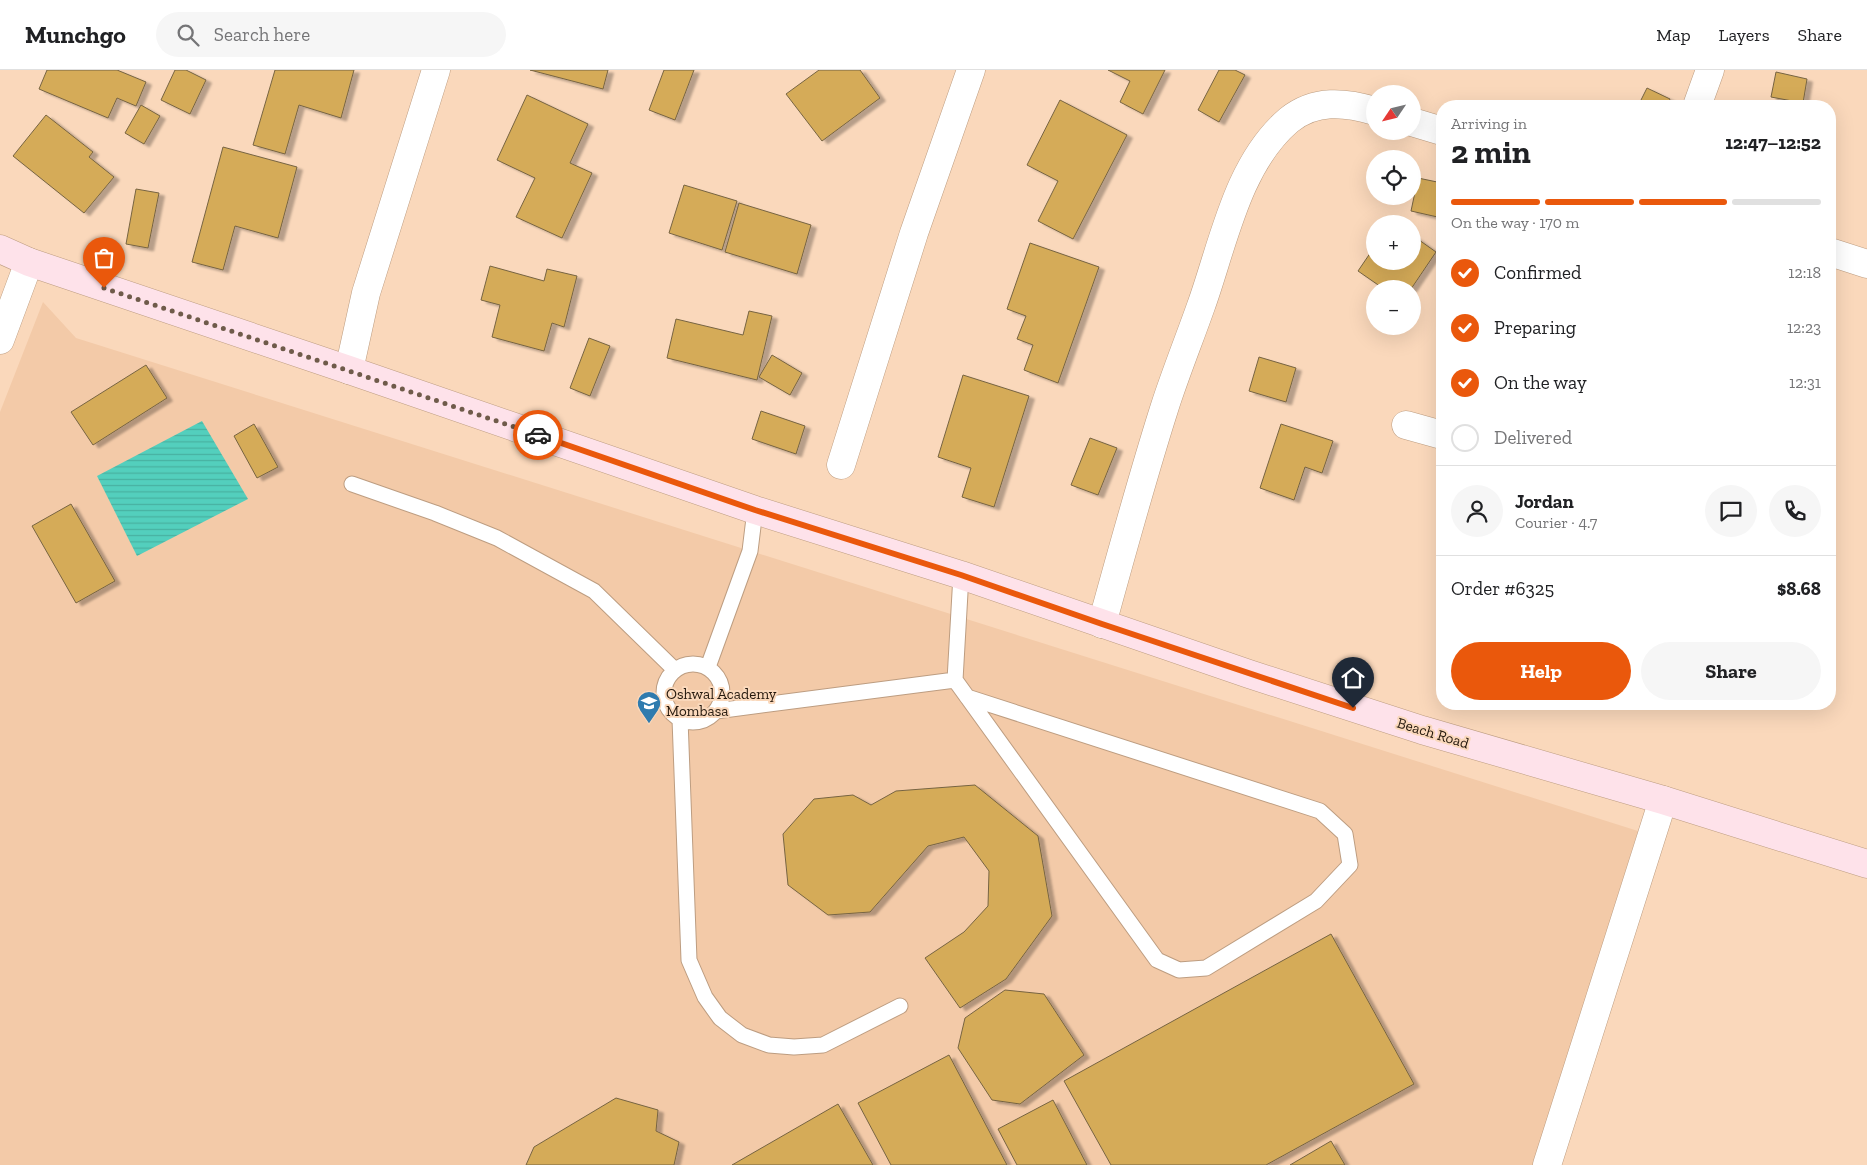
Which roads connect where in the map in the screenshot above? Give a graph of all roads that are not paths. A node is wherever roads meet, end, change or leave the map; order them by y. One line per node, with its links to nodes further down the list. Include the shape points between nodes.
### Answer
1 (436, 70): 13 (street, via 366,293)
2 (971, 70): 16 (street, via 914,233)
3 (1710, 70): 4 (street)
4 (1699, 100)
5 (1366, 108): 20 (street, via 1353,104 1326,104 1290,119 1261,149 1252,164 1165,405)
6 (1421, 125): 7 (street)
7 (1436, 129)
8 (0, 249): 10 (main road, Beach Road)
9 (1836, 254): 11 (street)
10 (29, 262): 12 (street); 13 (main road, Beach Road)
11 (1867, 264)
12 (0, 340)
13 (349, 370): 18 (main road, Beach Road)
14 (1406, 425): 15 (street)
15 (1436, 433)
16 (841, 465)
17 (352, 484): 22 (lane, via 497,538 594,591)
18 (755, 510): 19 (main road, Beach Road); 21 (lane, via 750,551)
19 (961, 575): 20 (main road, Beach Road); 23 (lane)
20 (1102, 624): 27 (main road, Beach Road, via 1422,730)
21 (708, 666): 22 (lane, via 690,663); 25 (lane, via 715,673 723,692)
22 (674, 669): 26 (lane, via 664,685 663,696 672,714)
23 (955, 680): 24 (lane); 25 (lane)
24 (967, 696): 24 (lane, via 1157,960 1179,970 1206,968 1316,901 1350,865 1345,834 1320,812)
25 (716, 711): 26 (lane, via 700,722)
26 (680, 719): 29 (lane, via 689,960 705,997 720,1018 742,1035 769,1045 824,1045)
27 (1663, 800): 28 (main road, Beach Road); 30 (street)
28 (1867, 864)
29 (900, 1006)
30 (1547, 1165)

